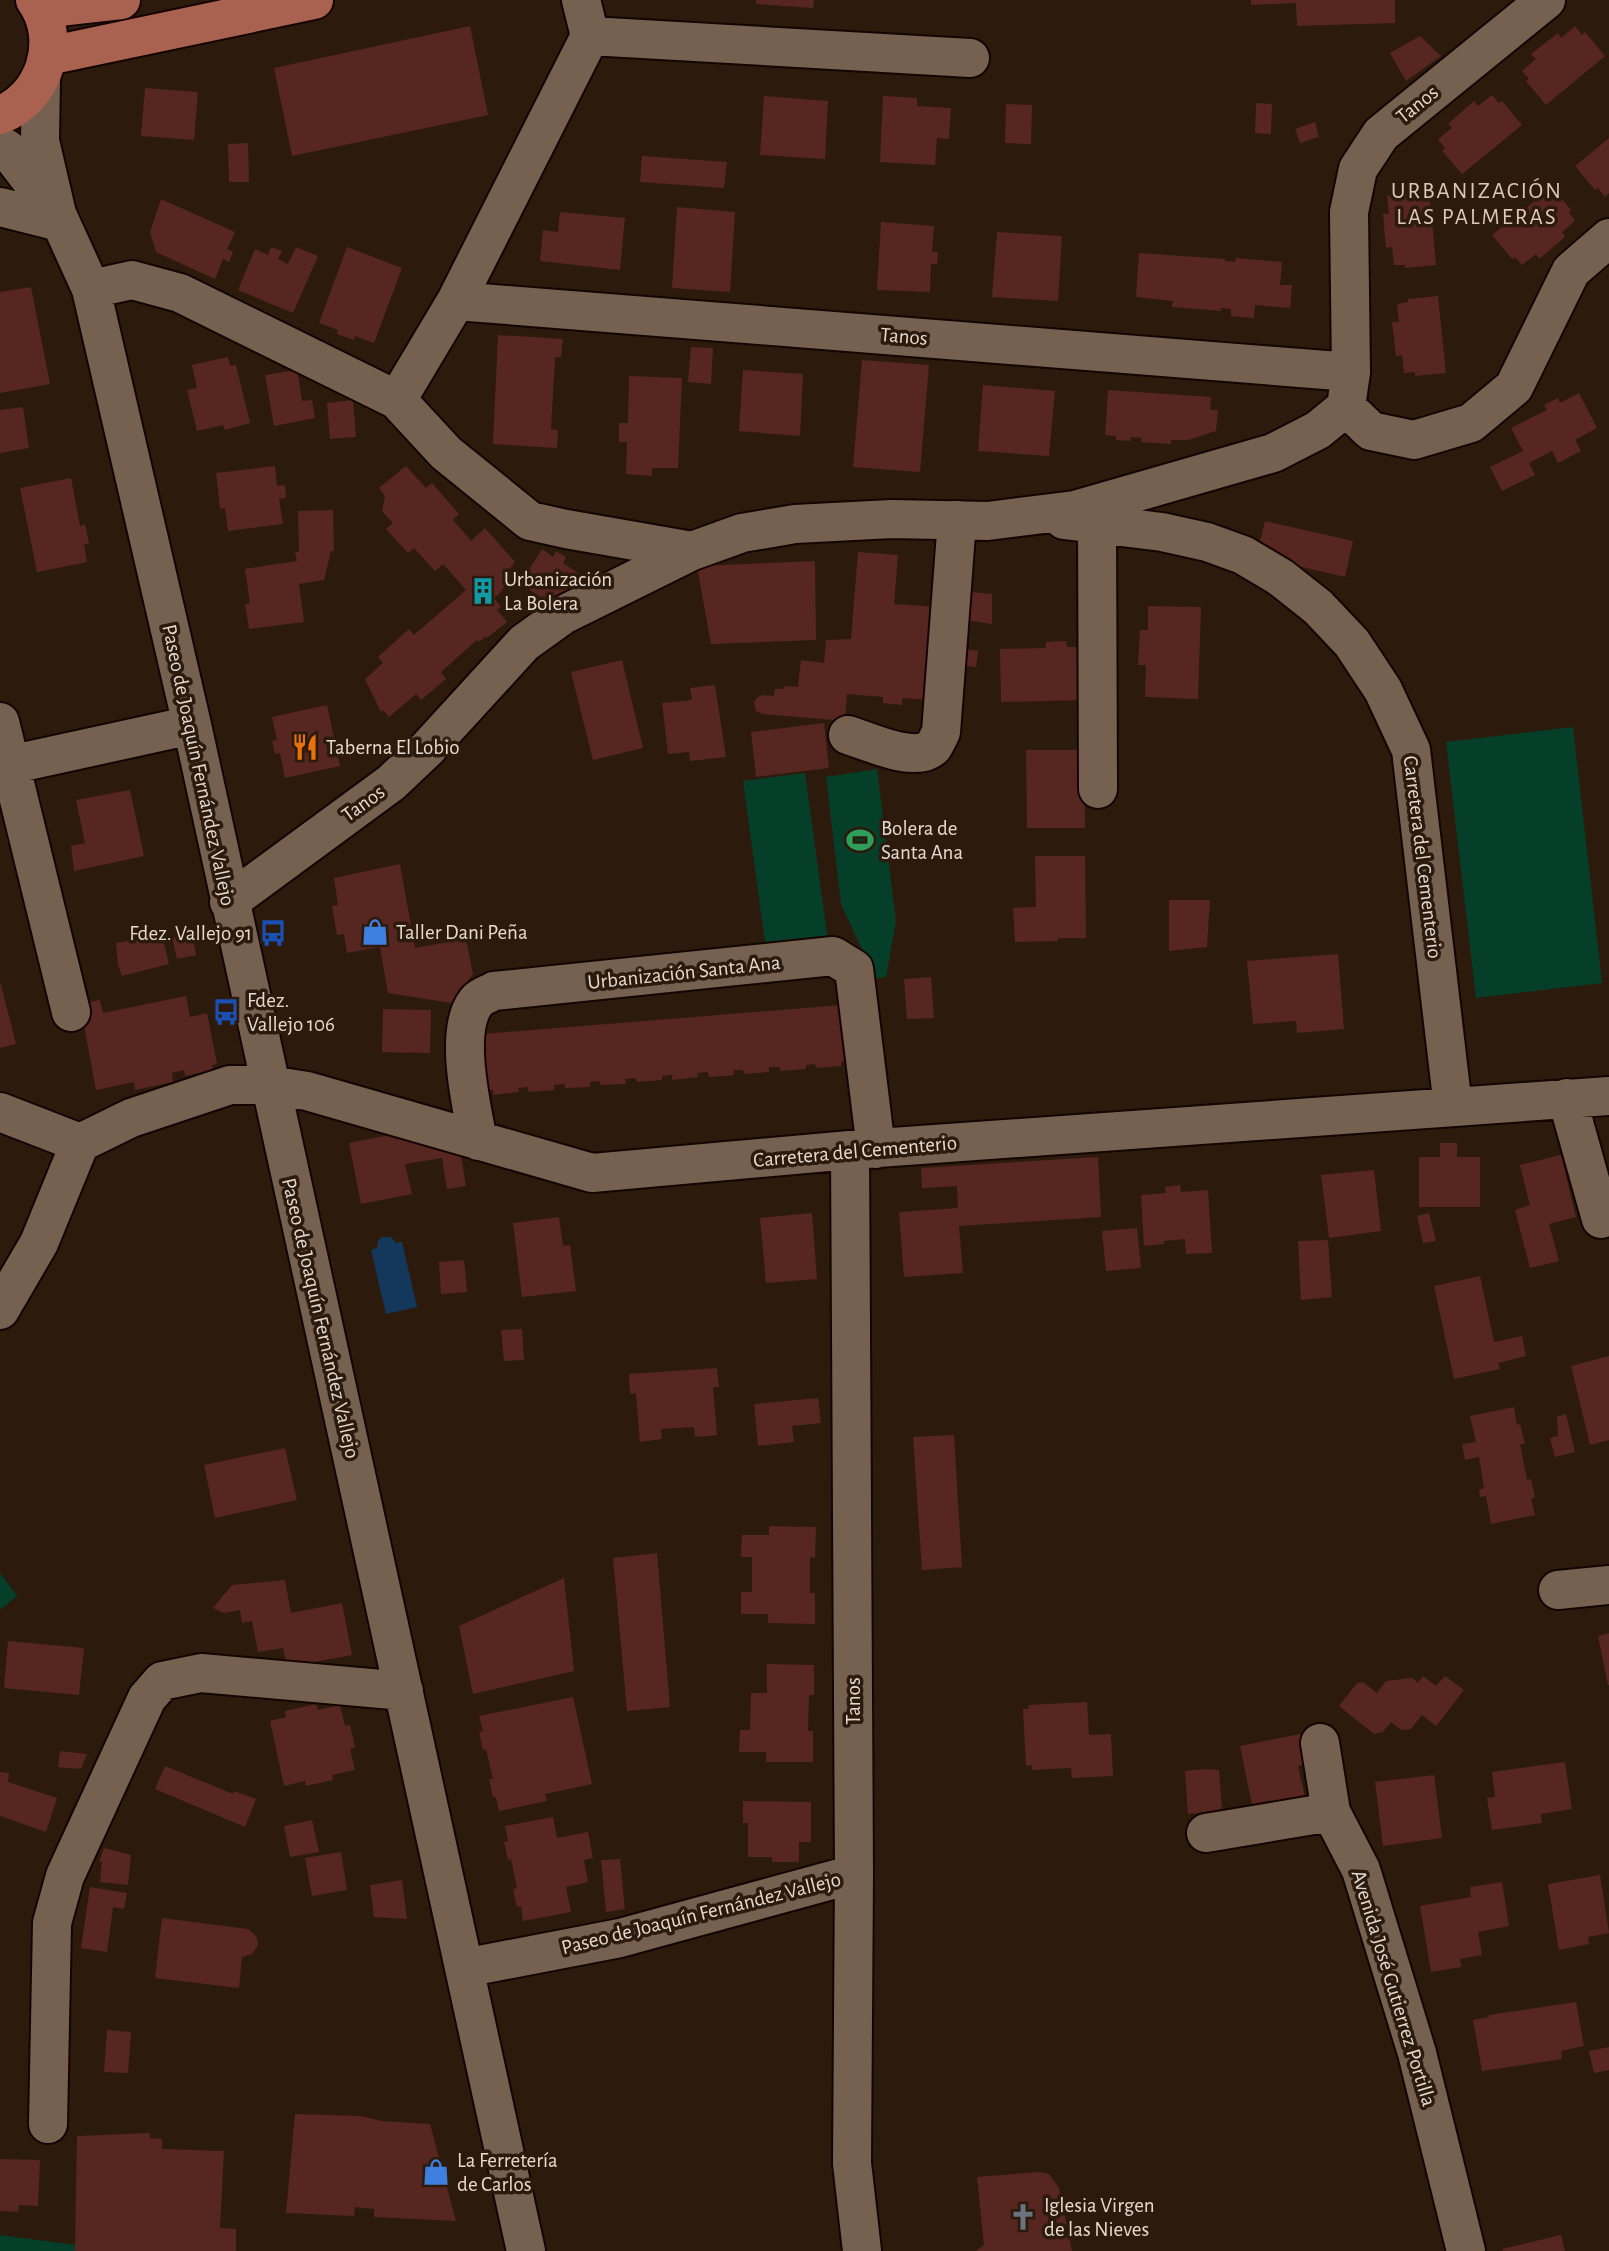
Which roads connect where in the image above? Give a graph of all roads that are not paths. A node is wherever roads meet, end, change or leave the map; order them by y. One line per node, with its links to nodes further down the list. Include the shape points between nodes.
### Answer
1 (121, 0): 4 (main road)
2 (314, 0): 7 (main road)
3 (1546, 0): 15 (street, Tanos, via 1381,134 1358,169 1349,212)
4 (38, 5): 7 (main road, via 48,32)
5 (586, 18): 6 (street); 14 (street)
6 (970, 58)
7 (44, 67): 8 (main road, via 28,97); 11 (street, Paseo de Joaquín Fernández Vallejo, via 40,141)
8 (0, 115)
9 (0, 145): 11 (street, Paseo de Joaquín Fernández Vallejo)
10 (0, 207): 11 (street)
11 (58, 218): 13 (street, Paseo de Joaquín Fernández Vallejo)
12 (1609, 238): 15 (street, via 1571,271 1514,387 1471,423 1414,440 1371,430)
13 (91, 289): 16 (street, Tanos, via 132,279 180,293); 22 (street, Paseo de Joaquín Fernández Vallejo)
14 (456, 301): 15 (street, Tanos); 16 (street)
15 (1349, 389): 17 (street, Tanos, via 1318,430 1273,453 1075,510)
16 (397, 400): 20 (street, Tanos, via 446,453 530,521)
17 (1031, 516): 18 (street, Tanos); 19 (street, Carretera del Cementerio)
18 (957, 520): 20 (street, Tanos, via 796,524 742,533); 23 (street, via 941,732 933,747 908,754)
19 (1097, 524): 25 (street); 31 (street, Carretera del Cementerio, via 1207,542 1280,577 1318,607 1352,643 1382,690 1411,750)
20 (692, 551): 26 (street, Tanos, via 562,615 524,643 391,783)
21 (0, 722): 24 (street)
22 (192, 725): 24 (street); 26 (street, Paseo de Joaquín Fernández Vallejo)
23 (848, 735)
24 (5, 766): 27 (street)
25 (1098, 789)
26 (229, 902): 28 (street, Paseo de Joaquín Fernández Vallejo)
27 (71, 1012)
28 (269, 1085): 33 (street, Carretera del Cementerio, via 307,1091); 34 (street, Carretera del Cementerio, via 230,1085 131,1118); 40 (street, Paseo de Joaquín Fernández Vallejo)
29 (1609, 1096): 30 (street, Carretera del Cementerio)
30 (1567, 1098): 31 (street, Carretera del Cementerio); 36 (street)
31 (1453, 1107): 35 (street, Carretera del Cementerio)
32 (0, 1112): 34 (street)
33 (478, 1141): 35 (street, Carretera del Cementerio, via 592,1172); 35 (street, Urbanización Santa Ana, via 464,1069 467,1024 476,1002 494,991 832,957 854,969)
34 (80, 1143): 37 (street, via 39,1243)
35 (863, 1150): 44 (street, Tanos)
36 (1601, 1219)
37 (0, 1310)
38 (1609, 1585): 39 (street)
39 (1558, 1590)
40 (404, 1691): 45 (street, Paseo de Joaquín Fernández Vallejo); 46 (street, via 201,1673 162,1681 147,1698 65,1876 52,1923)
41 (1320, 1743): 42 (street, Avenida José Gutierrez Portilla)
42 (1331, 1812): 43 (street); 49 (street, Avenida José Gutierrez Portilla, via 1361,1870 1417,2053)
43 (1206, 1833)
44 (855, 1874): 45 (street, Paseo de Joaquín Fernández Vallejo, via 621,1938); 48 (street, Tanos, via 852,2163)
45 (464, 1968): 47 (street, Paseo de Joaquín Fernández Vallejo)
46 (48, 2124)
47 (526, 2251)
48 (862, 2251)
49 (1466, 2251)

